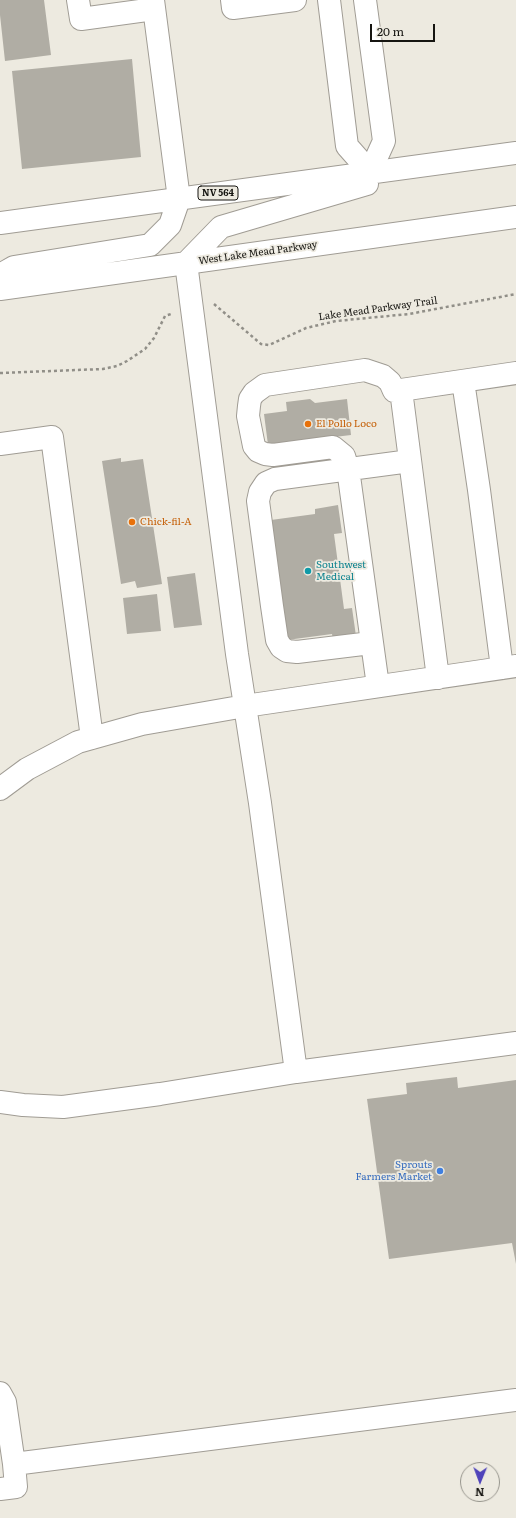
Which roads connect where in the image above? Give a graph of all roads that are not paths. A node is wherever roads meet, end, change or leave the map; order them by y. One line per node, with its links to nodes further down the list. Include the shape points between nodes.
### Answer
1 (78, 0): 6 (main road, via 81,19)
2 (232, 0): 3 (main road, via 233,8)
3 (295, 0)
4 (328, 0): 9 (main road, via 348,146)
5 (365, 0): 9 (main road, via 384,141)
6 (153, 5): 10 (main road)
7 (516, 152): 8 (main road, NV 564)
8 (436, 164): 9 (main road, NV 564); 13 (main road, via 221,227)
9 (370, 172): 10 (main road, NV 564)
10 (179, 199): 12 (main road, NV 564); 14 (main road, via 170,225 150,245 14,266)
11 (516, 217): 13 (main road, West Lake Mead Parkway)
12 (1, 220)
13 (186, 263): 15 (main road, West Lake Mead Parkway); 28 (main road)
14 (0, 275)
15 (0, 289)
16 (516, 373): 17 (main road)
17 (463, 381): 18 (main road); 25 (main road)
18 (401, 390): 20 (main road, via 394,391 390,382 383,376 365,370 265,384 250,399 248,416 254,446); 21 (main road)
19 (0, 444): 29 (main road, via 52,437)
20 (265, 454): 22 (main road, via 273,456 333,448 344,456); 23 (main road)
21 (410, 461): 22 (main road); 26 (main road)
22 (348, 469): 23 (main road); 24 (main road)
23 (270, 481): 24 (main road, via 260,492 258,501 272,606 281,647 287,651 297,652)
24 (371, 643): 27 (main road)
25 (509, 667): 26 (main road)
26 (438, 678): 27 (main road)
27 (378, 686): 28 (main road)
28 (244, 706): 29 (main road, via 142,724); 32 (main road, via 261,811)
29 (92, 738): 30 (main road, via 78,742 27,769)
30 (0, 789)
31 (516, 1042): 32 (main road)
32 (296, 1072): 33 (main road, via 160,1094 57,1107)
33 (0, 1102)
34 (0, 1393): 36 (main road, via 5,1402)
35 (516, 1400): 36 (main road)
36 (14, 1464): 37 (main road, via 16,1487)
37 (0, 1489)

